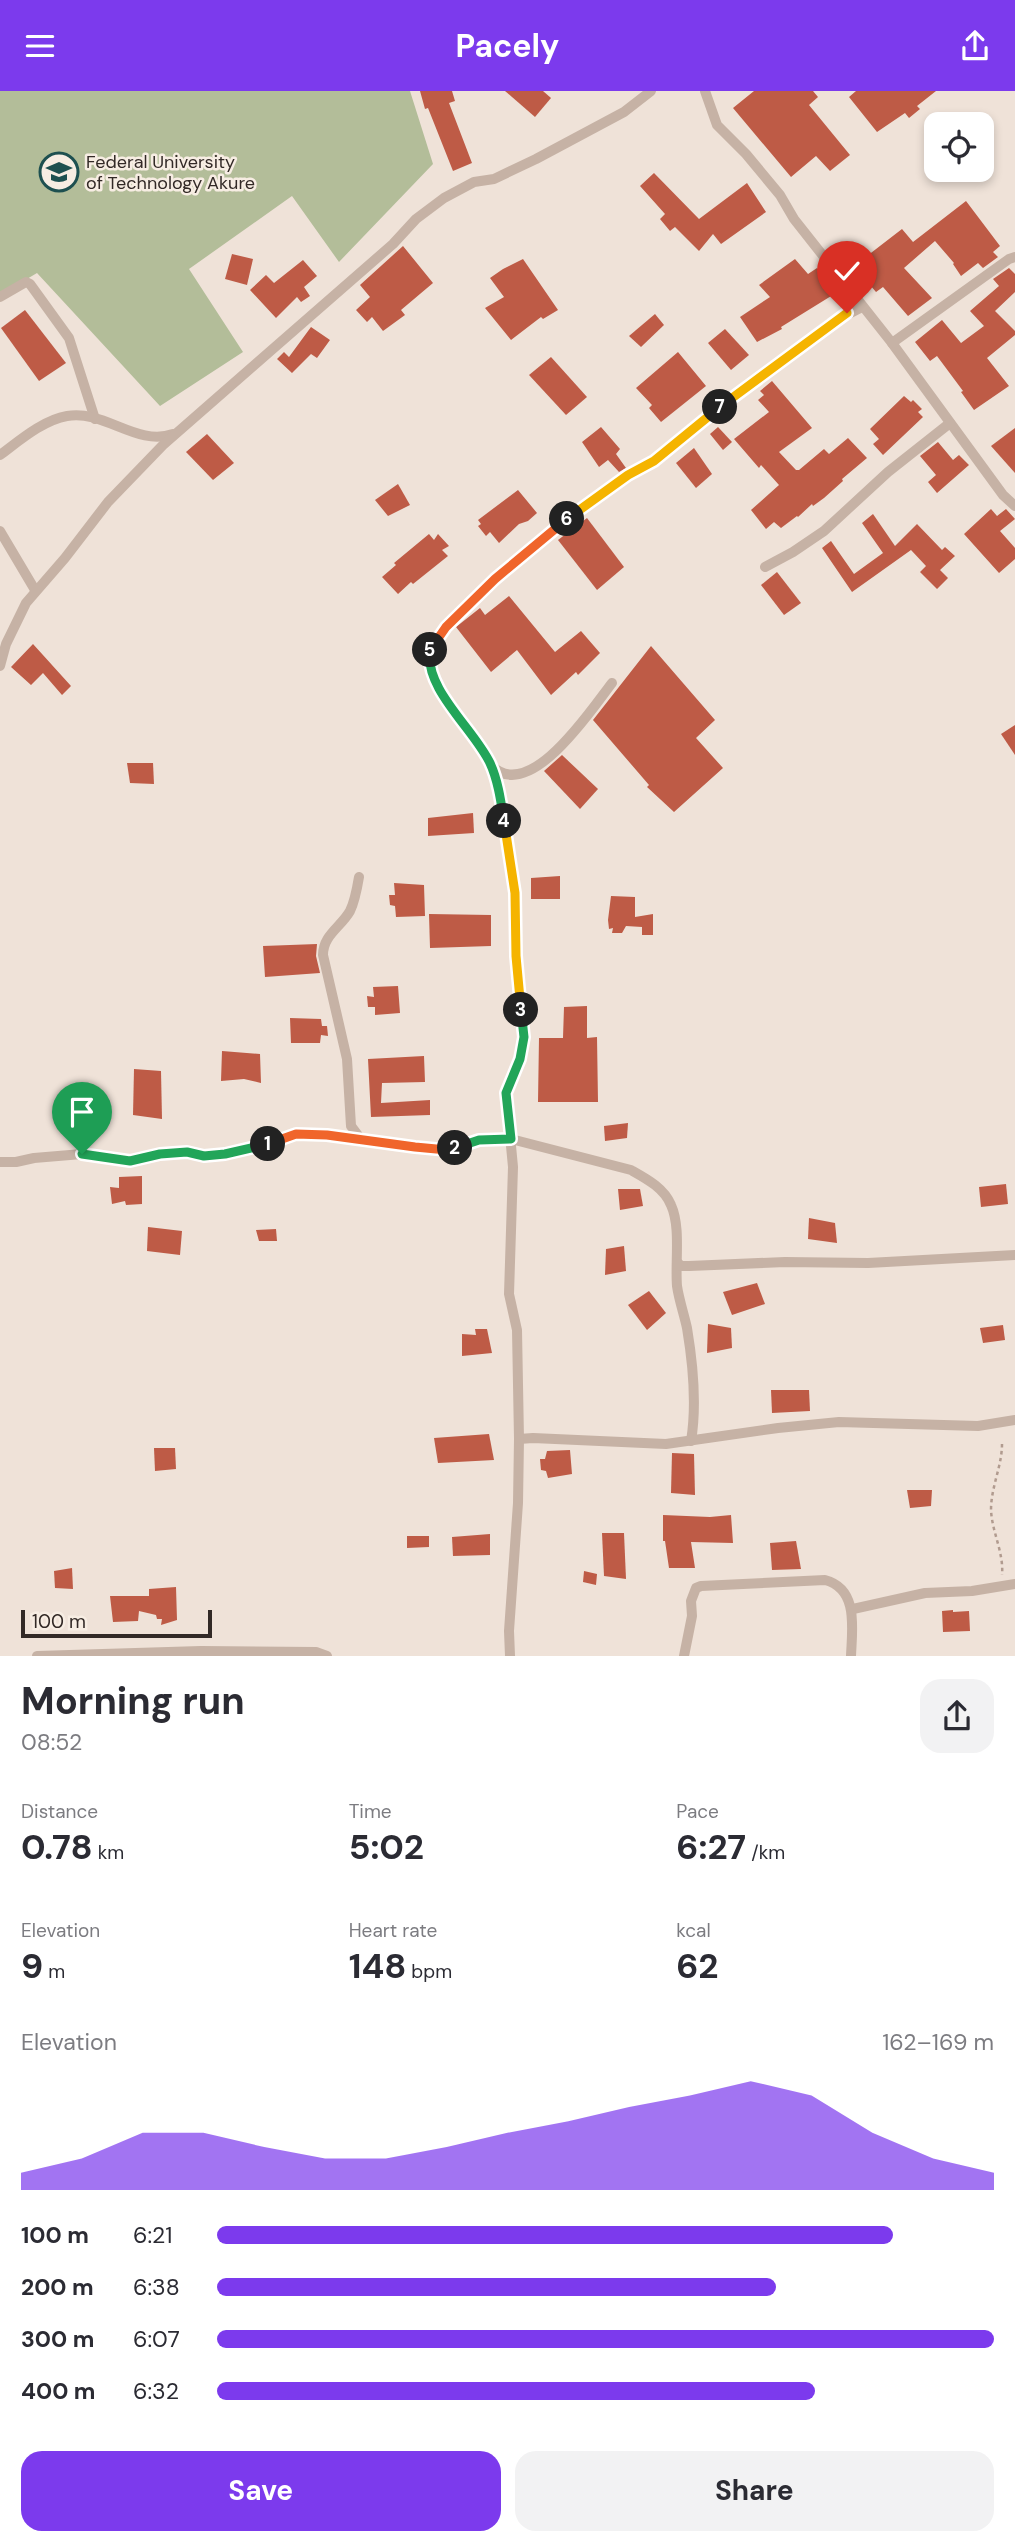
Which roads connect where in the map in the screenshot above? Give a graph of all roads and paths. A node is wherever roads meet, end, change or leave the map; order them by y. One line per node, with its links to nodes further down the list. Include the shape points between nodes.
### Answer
1 (651, 91): 9 (street, via 624,112 536,159 494,179 474,182 432,206)
2 (705, 91): 5 (street, via 717,125 780,195)
3 (1015, 257): 6 (street)
4 (0, 297): 7 (street, via 21,284 30,284 69,338)
5 (862, 307): 6 (street); 17 (street, via 829,324 654,461 572,515 495,579 436,638 429,659 432,673)
6 (892, 343): 8 (street)
7 (95, 419): 9 (street, via 149,438); 10 (street, via 78,415 53,420)
8 (950, 423): 11 (street); 13 (street, via 824,531)
9 (176, 433): 14 (street, via 108,502)
10 (0, 455)
11 (1015, 506)
12 (0, 531): 14 (street)
13 (765, 568)
14 (35, 590): 15 (street, via 5,644)
15 (0, 666)
16 (612, 683): 17 (street, via 576,729 531,770 507,776)
17 (491, 764): 20 (street, via 515,893 524,1037 506,1093)
18 (359, 877): 19 (street, via 350,911 328,936 323,955 347,1059 351,1126)
19 (360, 1138): 20 (street, via 447,1150 479,1140); 21 (street, via 296,1134 262,1146 204,1156 187,1152 130,1161 82,1154)
20 (511, 1139): 23 (street, via 631,1170 649,1181 673,1208); 25 (street, via 509,1294 517,1330)
21 (0, 1162)
22 (1015, 1255): 23 (street, via 868,1263 681,1266)
23 (677, 1262): 26 (street, via 692,1379)
24 (1015, 1420): 26 (street, via 978,1426 839,1422)
25 (519, 1439): 26 (street, via 641,1444); 33 (street)
26 (691, 1441)
27 (1002, 1444): 29 (path, via 991,1511 1003,1565)
28 (1015, 1584): 29 (street)
29 (1001, 1585): 30 (street, via 925,1593)
30 (853, 1609): 34 (street, via 840,1589 825,1580 701,1586 693,1593); 35 (street)
31 (37, 1656): 32 (street, via 201,1651 316,1652)
32 (327, 1656)
33 (510, 1656)
34 (684, 1656)
35 (851, 1656)

